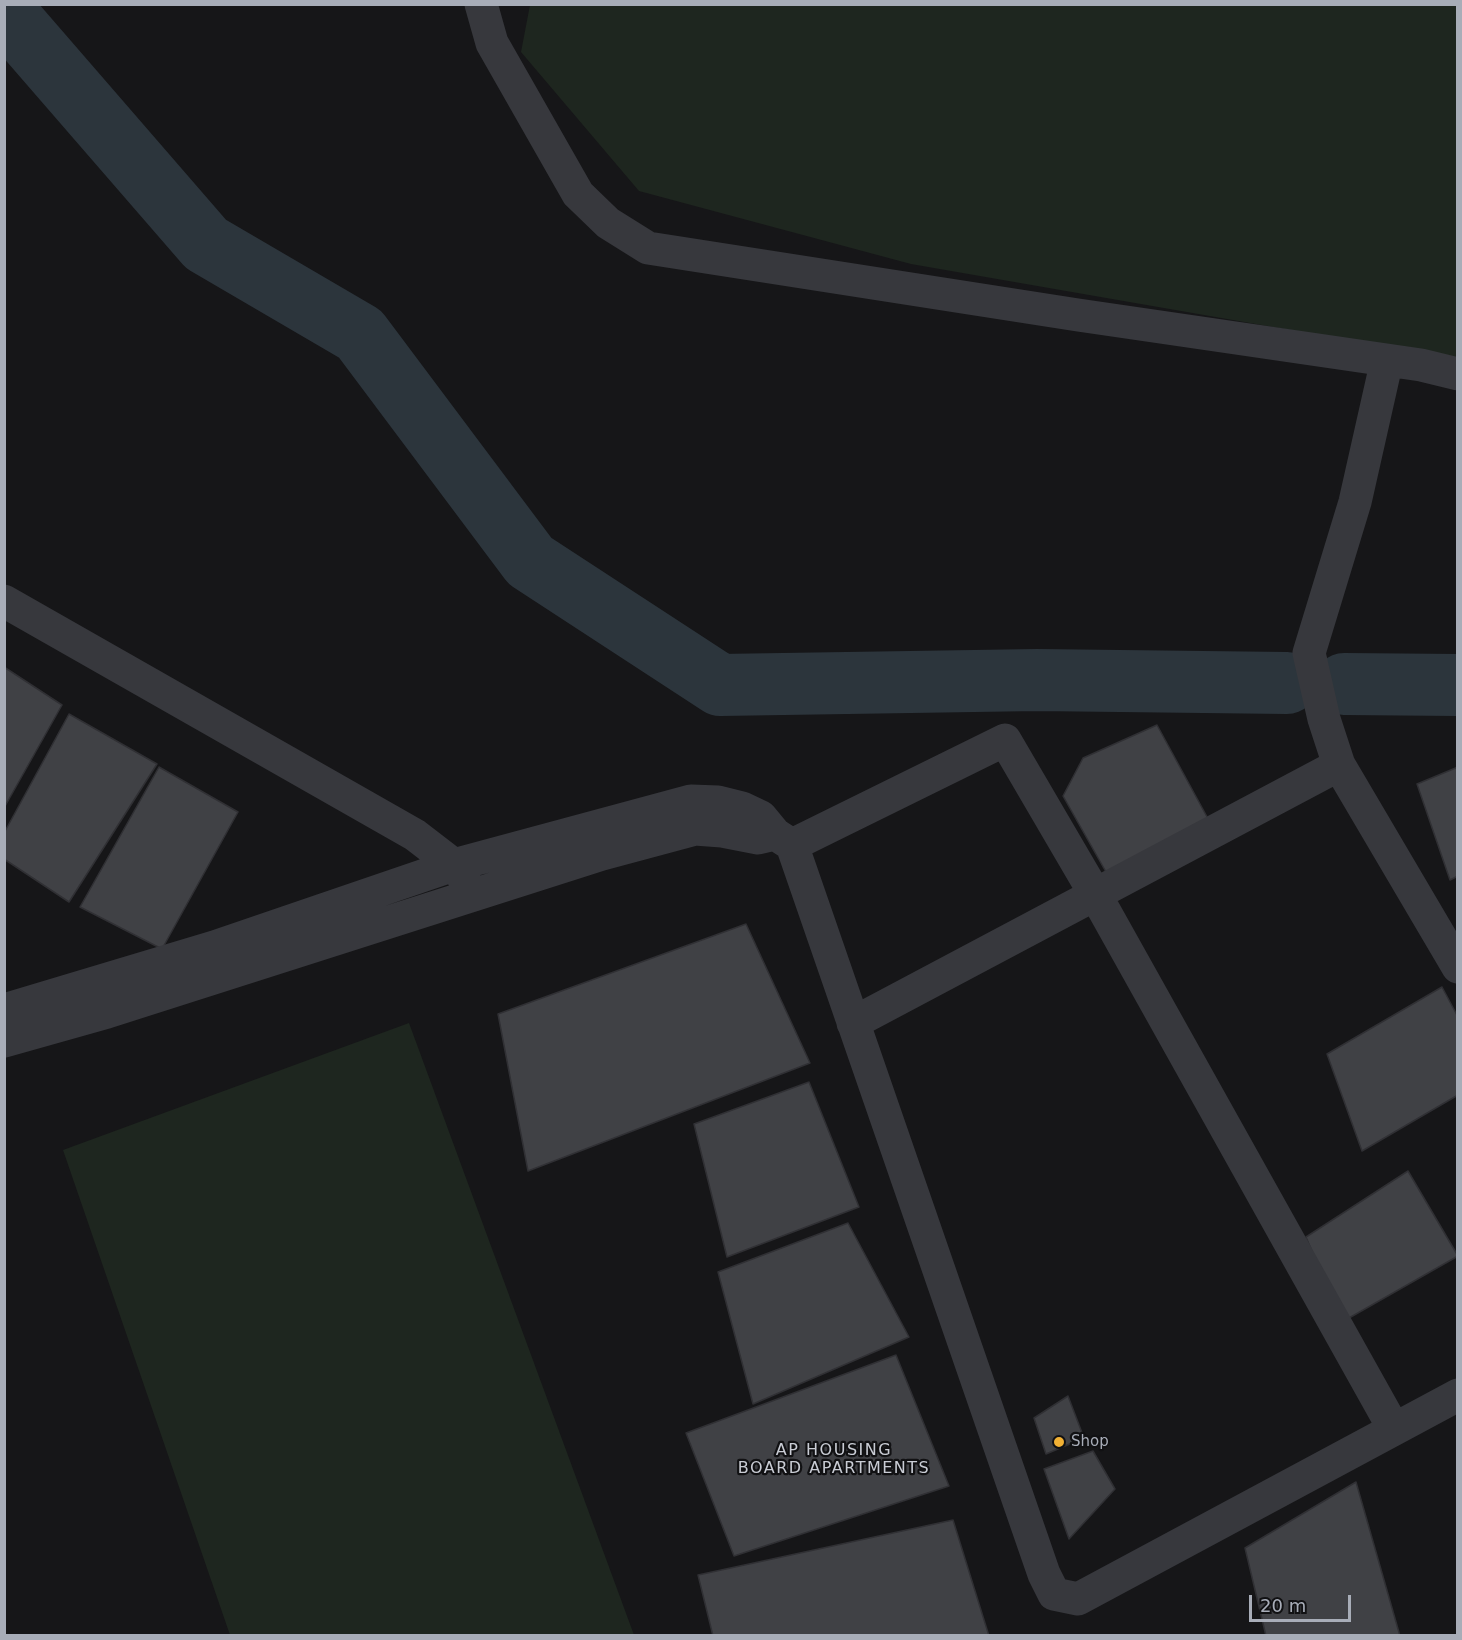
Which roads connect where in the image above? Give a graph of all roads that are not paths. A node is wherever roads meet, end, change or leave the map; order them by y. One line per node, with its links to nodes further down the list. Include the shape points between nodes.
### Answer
1 (481, 4): 2 (street, via 492,43 578,194 608,223 648,248)
2 (1387, 360): 3 (street); 5 (street, via 1354,502 1309,653)
3 (1458, 374)
4 (4, 601): 7 (street, via 415,835)
5 (1339, 765): 8 (street); 10 (street)
6 (783, 839): 7 (street, via 761,816 742,808 691,801); 8 (street, via 1005,740); 9 (street, via 695,830 602,854); 12 (street)
7 (454, 865): 9 (street); 11 (street, via 214,947)
8 (1095, 894): 12 (street); 15 (street)
9 (476, 895): 13 (street)
10 (1458, 967)
11 (4, 1010)
12 (854, 1023): 15 (street, via 1054,1594 1078,1599)
13 (4, 1041)
14 (1458, 1395): 15 (street)
15 (1394, 1429)

